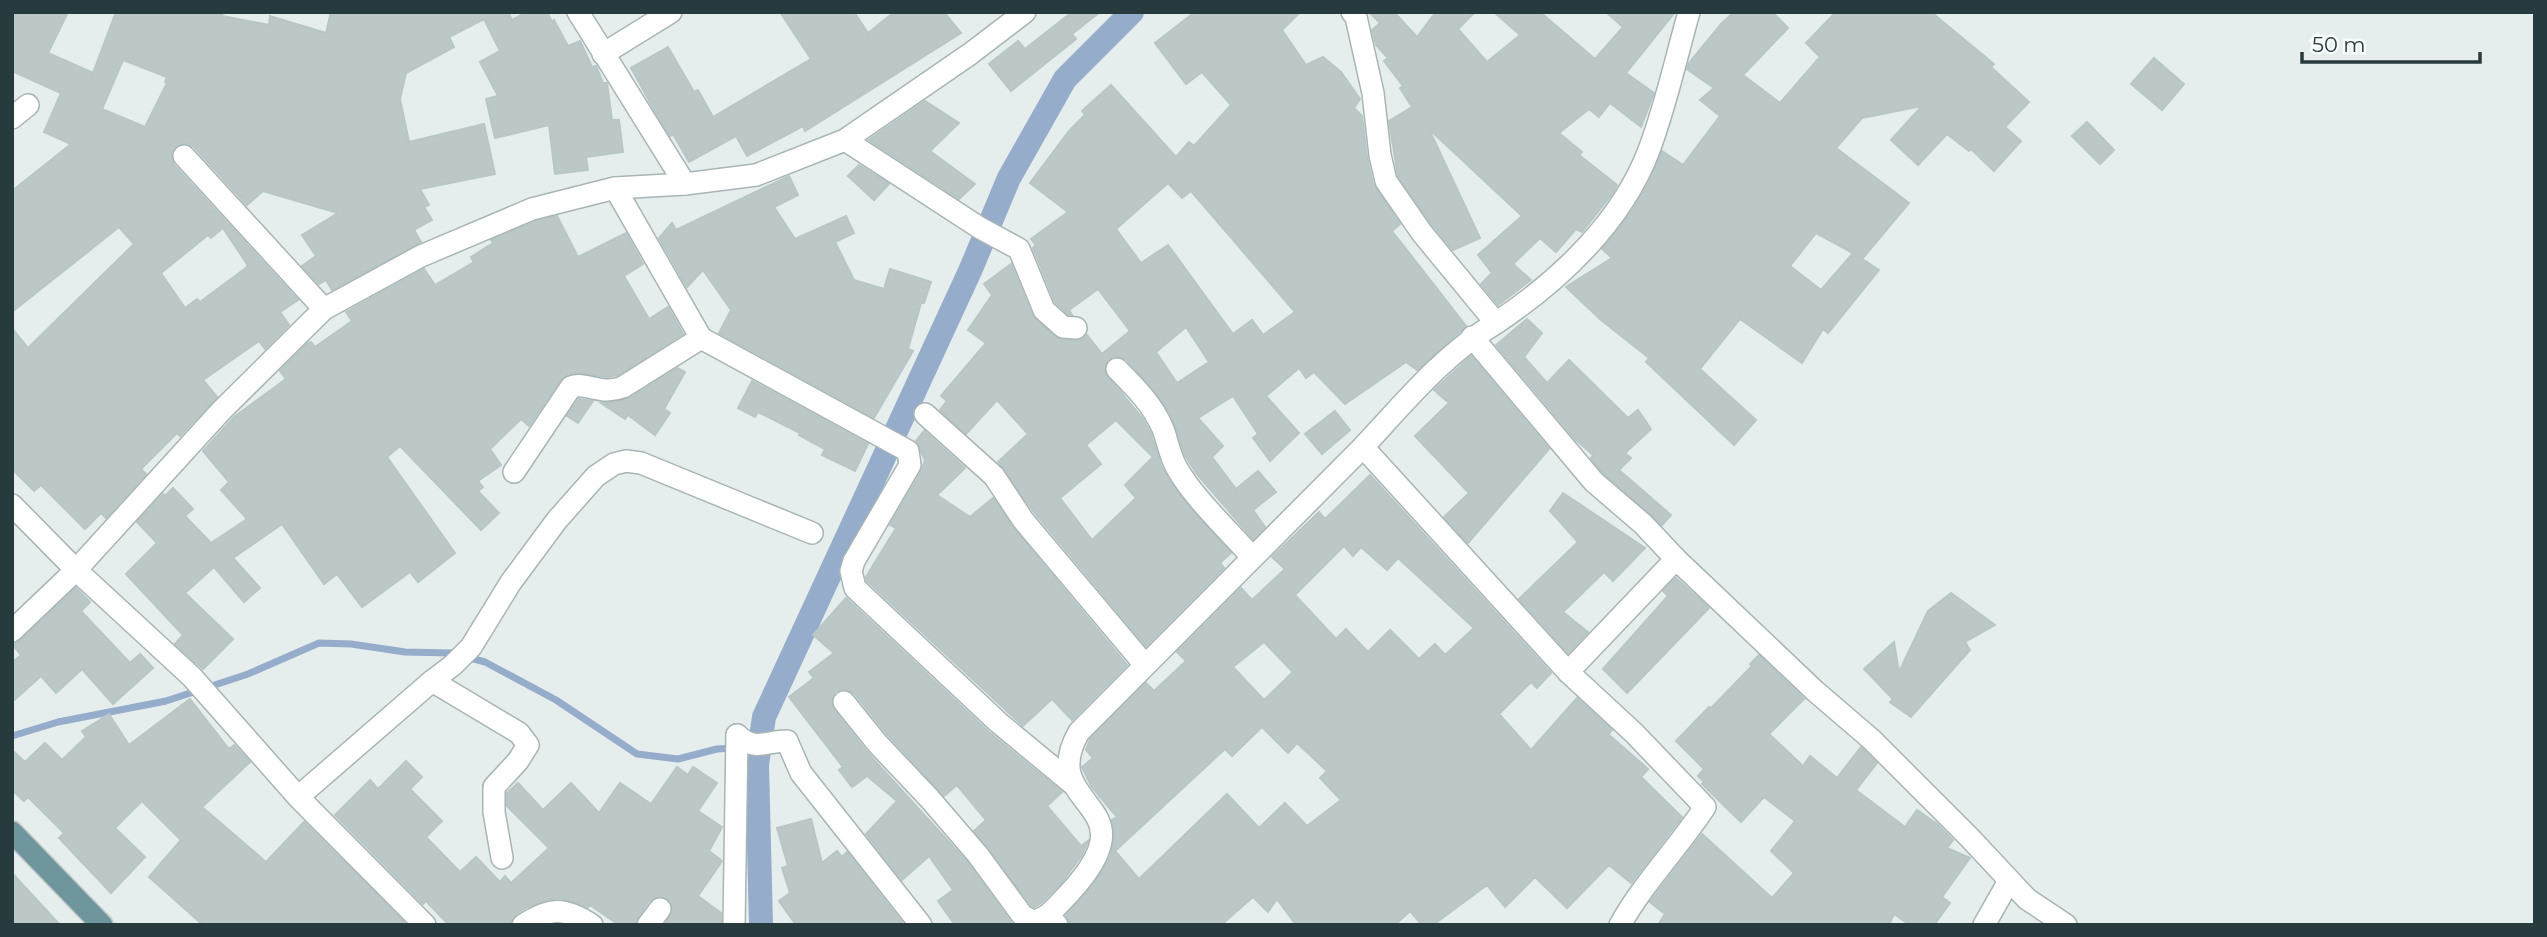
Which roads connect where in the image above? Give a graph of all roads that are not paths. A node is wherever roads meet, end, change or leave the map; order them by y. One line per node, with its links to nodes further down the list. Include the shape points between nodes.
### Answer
1 (578, 12): 6 (street)
2 (671, 12): 6 (street)
3 (1025, 12): 7 (street)
4 (1352, 12): 12 (street, via 1373,93 1386,181)
5 (1689, 12): 12 (street, via 1648,153 1621,206 1572,261 1530,300)
6 (603, 54): 9 (street)
7 (845, 140): 9 (street, via 755,175); 13 (street, via 1019,249 1044,310 1063,327)
8 (184, 156): 11 (street)
9 (685, 184): 10 (street)
10 (615, 188): 11 (street, via 532,209 485,228 421,256); 15 (street)
11 (324, 309): 24 (street, via 221,411)
12 (1496, 323): 14 (street)
13 (1076, 328)
14 (1472, 337): 18 (street); 23 (street, via 1594,482)
15 (701, 338): 19 (street, via 623,387 611,391 571,387); 30 (street, via 908,451 910,465 854,561 855,588 999,723)
16 (1117, 369): 22 (street, via 1153,410 1187,484)
17 (925, 414): 26 (street, via 994,476 1023,520)
18 (1363, 447): 22 (street); 27 (street)
19 (514, 472)
20 (12, 505): 24 (street)
21 (813, 533): 28 (street, via 641,463 614,464 557,520 471,647)
22 (1252, 557): 26 (street)
23 (1676, 559): 27 (street); 34 (street, via 1871,739)
24 (76, 570): 25 (street); 31 (street, via 192,677)
25 (12, 631)
26 (1145, 665): 30 (street, via 1079,732 1068,767)
27 (1569, 671): 42 (street, via 1705,807 1638,894)
28 (432, 681): 31 (street); 33 (street, via 519,733 528,745 494,787)
29 (844, 702): 35 (street, via 978,855 1022,915 1034,922)
30 (1075, 785): 35 (street, via 1101,828 1101,841)
31 (298, 797): 37 (street)
32 (12, 832): 36 (main road)
33 (502, 858)
34 (2010, 881): 43 (street); 44 (street, via 2027,899)
35 (1052, 920)
36 (102, 925)
37 (425, 925)
38 (523, 925): 39 (street, via 555,911)
39 (592, 925)
40 (734, 925): 41 (street, via 737,735 757,746 787,741 801,773)
41 (921, 925)
42 (1620, 925)
43 (1984, 925)
44 (2066, 925)

